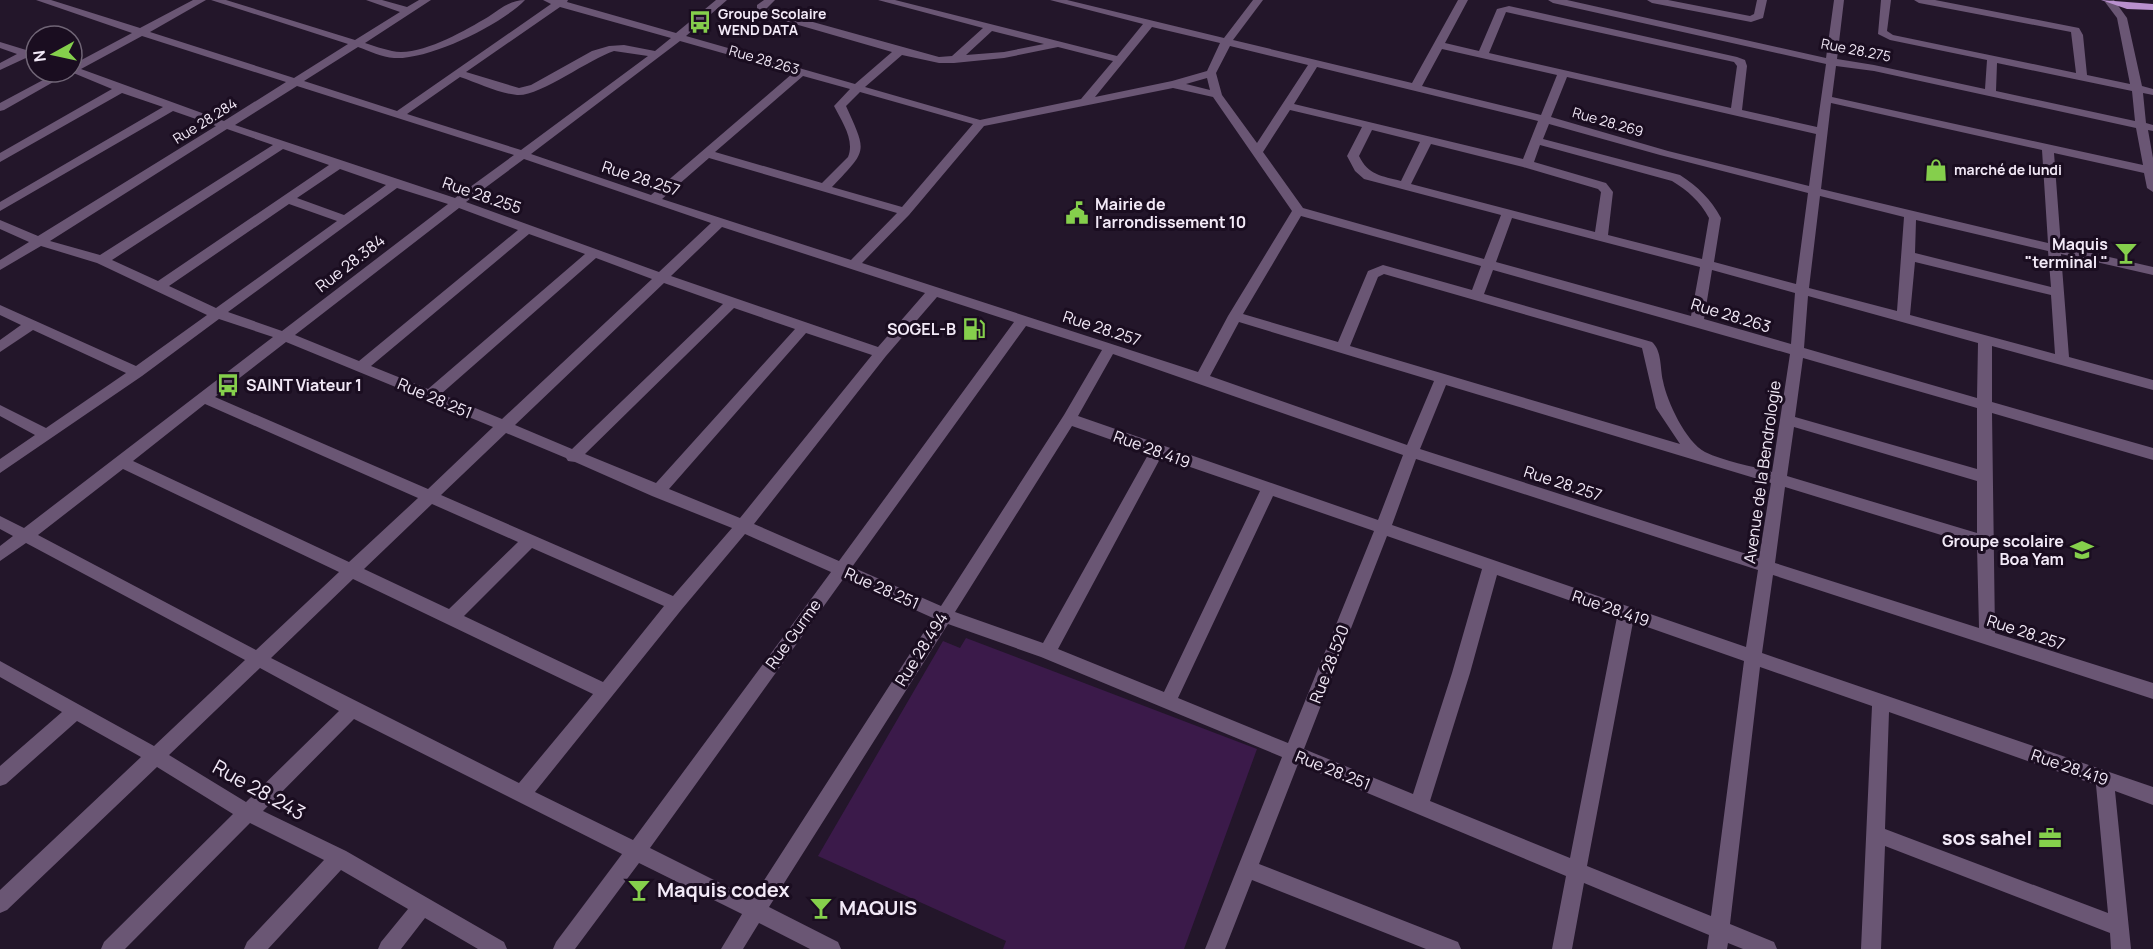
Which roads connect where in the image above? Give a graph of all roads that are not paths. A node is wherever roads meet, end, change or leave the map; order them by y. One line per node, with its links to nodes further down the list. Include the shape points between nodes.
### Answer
1 (41, 0): 34 (street, Rue 28.257)
2 (201, 0): 34 (street)
3 (216, 0): 37 (street)
4 (371, 0): 27 (street)
5 (426, 0): 27 (street, Rue 28.284)
6 (520, 0): 37 (street, via 468,33 417,52 393,55)
7 (722, 0): 35 (street, Rue 28.384)
8 (770, 0): 41 (street, via 761,11)
9 (883, 0): 28 (street)
10 (945, 0): 28 (street)
11 (1055, 0): 23 (street, Rue 28.269)
12 (1258, 0): 36 (street)
13 (1463, 0): 40 (street)
14 (1553, 0): 24 (street, Rue 28.275)
15 (1652, 0): 16 (street, via 1752,19 1759,16)
16 (1762, 0)
17 (1839, 0): 50 (street, Avenue de la Bendrologie)
18 (1886, 0): 47 (street, via 1882,32 1885,35)
19 (1919, 0): 29 (street)
20 (1992, 0): 29 (street)
21 (556, 1): 35 (street, Rue 28.263); 54 (street)
22 (2108, 1): 25 (main road); 30 (street)
23 (1069, 2): 31 (street, Rue 28.269)
24 (1595, 4): 32 (street); 50 (street, Rue 28.275)
25 (2139, 4): 26 (main road); 30 (street)
26 (2153, 7)
27 (408, 10): 37 (street, Rue 28.284)
28 (932, 12): 33 (street)
29 (1994, 14): 58 (street, via 2075,30)
30 (2122, 18): 65 (street)
31 (1149, 23): 36 (street, Rue 28.269); 46 (street)
32 (1582, 26): 43 (street, via 1502,9); 74 (street, via 1742,62)
33 (990, 27): 38 (street); 48 (street)
34 (141, 31): 49 (street); 59 (street, Rue 28.257)
35 (678, 36): 44 (street, Rue 28.384); 53 (street, Rue 28.263)
36 (1226, 42): 51 (street, Rue 28.269); 55 (street)
37 (354, 44): 59 (street, Rue 28.284)
38 (1058, 44): 46 (street); 48 (street)
39 (0, 45): 42 (street)
40 (1439, 45): 43 (street); 63 (street)
41 (900, 51): 48 (street); 62 (street)
42 (24, 52)
43 (1483, 55): 56 (street)
44 (657, 56): 54 (street, via 614,48 596,53 519,92); 88 (street, Rue 28.384)
45 (24, 58): 52 (street)
46 (1118, 59): 70 (street)
47 (1992, 59): 58 (street); 67 (street)
48 (954, 60)
49 (84, 62)
50 (1832, 62): 67 (street, Rue 28.275); 69 (street, Avenue de la Bendrologie)
51 (1314, 63): 63 (street, Rue 28.269); 72 (street)
52 (0, 68)
53 (802, 71): 62 (street, Rue 28.263); 86 (street)
54 (458, 73): 75 (street)
55 (1211, 73): 61 (street); 68 (street)
56 (1563, 73): 74 (street); 76 (street)
57 (84, 74): 64 (street, Rue 28.255)
58 (2082, 77): 65 (street)
59 (295, 82): 75 (street, Rue 28.257); 78 (street, Rue 28.284)
60 (44, 84): 73 (street)
61 (1174, 84): 68 (street); 70 (street)
62 (859, 87): 77 (street, Rue 28.263); 95 (street, via 840,106 857,143 856,152)
63 (1415, 88): 76 (street, Rue 28.269)
64 (121, 89): 71 (street, Rue 28.255); 89 (street)
65 (2138, 89): 66 (street); 80 (street)
66 (2153, 92)
67 (1990, 93): 80 (street, Rue 28.275)
68 (1217, 95): 87 (street)
69 (1827, 99): 81 (street, Avenue de la Bendrologie); 85 (street)
70 (1084, 102): 77 (street)
71 (173, 106): 78 (street, Rue 28.255); 101 (street)
72 (1288, 106): 79 (street); 87 (street)
73 (0, 108)
74 (1736, 112): 81 (street)
75 (397, 116): 88 (street, Rue 28.257)
76 (1545, 119): 83 (street); 97 (street, Rue 28.269)
77 (980, 123): 103 (street)
78 (228, 124): 84 (street, Rue 28.255); 111 (street, Rue 28.284)
79 (1369, 125): 82 (street); 94 (street, via 1353,156 1359,168 1368,176)
80 (2147, 127): 92 (street)
81 (1822, 132): 97 (street, Avenue de la Bendrologie)
82 (1427, 140): 91 (street); 94 (street)
83 (1537, 141): 91 (street); 118 (street, via 1676,178 1695,189 1715,218)
84 (283, 144): 90 (street, Rue 28.255); 115 (street)
85 (2048, 148): 92 (street); 112 (street)
86 (706, 153): 95 (street); 99 (street)
87 (1257, 153): 102 (street)
88 (524, 155): 99 (street, Rue 28.257); 100 (street, Rue 28.384)
89 (0, 158)
90 (339, 164): 93 (street, Rue 28.255); 98 (street)
91 (1527, 164): 110 (street, via 1606,188)
92 (2152, 171): 96 (street)
93 (395, 184): 100 (street, Rue 28.255); 106 (street)
94 (1404, 186): 104 (street)
95 (825, 187): 103 (street)
96 (2153, 188)
97 (1814, 190): 105 (street, Rue 28.269); 124 (street, Avenue de la Bendrologie)
98 (287, 199): 106 (street); 122 (street)
99 (653, 200): 107 (street, Rue 28.257)
100 (457, 203): 109 (street, Rue 28.255); 136 (street, Rue 28.384)
101 (0, 207)
102 (1298, 211): 117 (street, Rue 28.263); 130 (street)
103 (905, 212): 116 (street)
104 (1508, 213): 110 (street); 117 (street)
105 (1910, 215): 112 (street, Rue 28.269); 114 (street)
106 (344, 219): 129 (street)
107 (721, 221): 116 (street, Rue 28.257); 121 (street)
108 (0, 224): 111 (street, Rue 28.251)
109 (527, 229): 113 (street, Rue 28.255); 144 (street)
110 (1600, 237): 118 (street)
111 (40, 242): 115 (street, Rue 28.251); 119 (street, Rue 28.284)
112 (2055, 247): 120 (street, Rue 28.269); 125 (street)
113 (593, 254): 121 (street, Rue 28.255); 149 (street)
114 (1909, 255): 125 (street); 131 (street)
115 (102, 260): 122 (street, Rue 28.251)
116 (854, 264): 123 (street, Rue 28.257)
117 (1489, 265): 126 (street); 133 (street, Rue 28.263)
118 (1708, 265): 124 (street); 133 (street)
119 (0, 266)
120 (2153, 271)
121 (662, 277): 127 (street, Rue 28.255); 155 (street)
122 (160, 286): 129 (street, Rue 28.251)
123 (934, 291): 132 (street, Rue 28.257); 141 (street)
124 (1802, 291): 131 (street); 142 (street, Avenue de la Bendrologie)
125 (2059, 294): 143 (street)
126 (1478, 295): 140 (street, via 1377,270); 160 (street, via 1647,345 1651,349 1655,387 1667,417)
127 (732, 303): 135 (street, Rue 28.255); 161 (street)
128 (0, 310): 134 (street)
129 (215, 313): 136 (street, Rue 28.251); 145 (street)
130 (1235, 316): 140 (street); 146 (street)
131 (1903, 319): 137 (street)
132 (1023, 320): 139 (street, Rue 28.257); 178 (street, Rue Gurme)
133 (1697, 322): 142 (street, Rue 28.263)
134 (31, 325): 138 (street); 145 (street)
135 (804, 327): 141 (street, Rue 28.255); 167 (street)
136 (284, 336): 144 (street, Rue 28.251); 150 (street, Rue 28.384)
137 (1985, 340): 143 (street); 151 (street)
138 (0, 347)
139 (1110, 348): 146 (street, Rue 28.257); 153 (street, Rue 28.494)
140 (1342, 348): 147 (street)
141 (881, 353): 170 (street)
142 (1797, 353): 151 (street, Rue 28.263); 154 (street, Avenue de la Bendrologie)
143 (2062, 362): 148 (street)
144 (360, 368): 149 (street, Rue 28.251)
145 (137, 372): 156 (street)
146 (1202, 378): 158 (street, Rue 28.257)
147 (1442, 378): 158 (street, Rue 28.520); 160 (street)
148 (2153, 385)
149 (430, 395): 155 (street, Rue 28.251)
150 (204, 398): 162 (street, Rue 28.384); 168 (street)
151 (1985, 405): 159 (street, Rue 28.263); 164 (street)
152 (0, 410): 156 (street)
153 (1069, 419): 157 (street, Rue 28.419); 182 (street, Rue 28.494)
154 (1788, 420): 164 (street); 165 (street, Avenue de la Bendrologie)
155 (503, 427): 161 (street, Rue 28.251); 168 (street)
156 (46, 434): 163 (street)
157 (1157, 451): 166 (street, Rue 28.419); 185 (street)
158 (1411, 452): 171 (street, Rue 28.520); 176 (street, Rue 28.257)
159 (2153, 454)
160 (1699, 456): 165 (street)
161 (573, 457): 167 (street, Rue 28.251)
162 (122, 462): 172 (street, Rue 28.384); 179 (street)
163 (0, 467)
164 (1984, 477): 174 (street)
165 (1779, 480): 174 (street); 176 (street, Avenue de la Bendrologie)
166 (1268, 490): 171 (street, Rue 28.419); 191 (street)
167 (657, 492): 170 (street, Rue 28.251)
168 (429, 496): 173 (street); 179 (street)
169 (0, 522): 172 (street)
170 (743, 526): 178 (street, Rue 28.251); 180 (street)
171 (1382, 529): 177 (street, Rue 28.419); 195 (street, Rue 28.520)
172 (26, 535): 175 (street, Rue 28.384); 187 (street)
173 (530, 540): 180 (street); 183 (street)
174 (1986, 542): 184 (street)
175 (0, 555)
176 (1768, 566): 184 (street, Rue 28.257); 186 (street, Avenue de la Bendrologie)
177 (1491, 567): 181 (street, Rue 28.419); 201 (street)
178 (839, 569): 182 (street, Rue 28.251); 204 (street, Rue Gurme)
179 (351, 571): 183 (street); 187 (street)
180 (676, 604): 189 (street)
181 (1626, 613): 186 (street, Rue 28.419); 207 (street)
182 (943, 615): 185 (street, Rue 28.251); 210 (street, Rue 28.494)
183 (451, 618): 189 (street)
184 (1987, 636): 190 (street, Rue 28.257)
185 (1047, 652): 191 (street, Rue 28.251)
186 (1753, 657): 192 (street, Rue 28.419); 212 (street, Avenue de la Bendrologie)
187 (259, 658): 193 (street); 196 (street)
188 (0, 668): 194 (street, Rue 28.243)
189 (606, 691): 199 (street)
190 (2153, 691)
191 (1168, 702): 195 (street, Rue 28.251)
192 (1881, 702): 198 (street, Rue 28.419); 203 (street)
193 (352, 708): 199 (street); 202 (street)
194 (76, 711): 196 (street, Rue 28.243); 197 (street)
195 (1293, 754): 201 (street, Rue 28.251); 206 (street, Rue 28.520)
196 (155, 756): 202 (street, Rue 28.243); 208 (street)
197 (0, 778)
198 (2105, 779): 200 (street, Rue 28.419); 211 (street)
199 (522, 794): 204 (street)
200 (2153, 796)
201 (1419, 805): 207 (street, Rue 28.251)
202 (246, 812): 205 (street, Rue 28.243); 213 (street)
203 (1876, 834): 211 (street); 225 (street)
204 (636, 853): 210 (street); 217 (street, Rue Gurme)
205 (339, 858): 209 (street, Rue 28.243); 214 (street)
206 (1246, 868): 220 (street, Rue 28.520); 221 (street)
207 (1577, 871): 212 (street, Rue 28.251); 222 (street)
208 (0, 903)
209 (422, 907): 215 (street); 216 (street, Rue 28.243)
210 (756, 910): 218 (street, Rue 28.494); 219 (street)
211 (2119, 927): 226 (street)
212 (1719, 929): 223 (street, Avenue de la Bendrologie); 224 (street, Rue 28.251)
213 (111, 949)
214 (254, 949)
215 (388, 949)
216 (497, 949)
217 (563, 949)
218 (731, 949)
219 (831, 949)
220 (1215, 949)
221 (1451, 949)
222 (1562, 949)
223 (1717, 949)
224 (1767, 949)
225 (1871, 949)
226 (2121, 949)

